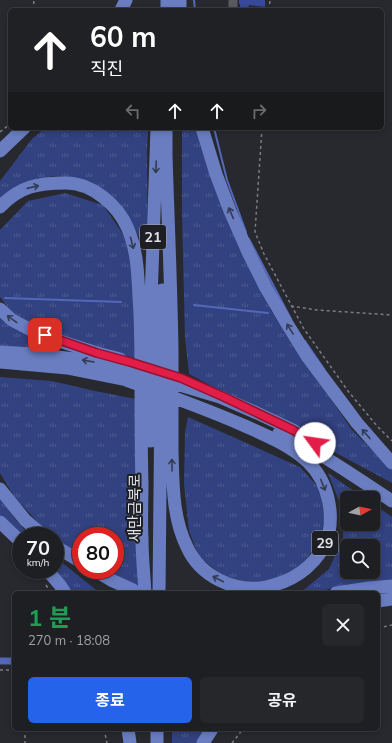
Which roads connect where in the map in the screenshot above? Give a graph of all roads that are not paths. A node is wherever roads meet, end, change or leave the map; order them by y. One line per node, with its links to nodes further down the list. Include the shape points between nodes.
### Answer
1 (11, 130): 6 (highway)
2 (22, 130): 7 (highway)
3 (157, 130): 10 (highway, 21, one-way to 10, via 151,300)
4 (166, 130): 10 (highway, 21, via 162,288)
5 (203, 130): 16 (highway, one-way to 5, via 352,417 307,356 266,288 230,211)
6 (0, 139)
7 (0, 151)
8 (0, 207): 10 (highway, one-way to 10, via 26,188 48,183 69,183 88,188 104,197 120,213 128,228)
9 (0, 308): 14 (highway, one-way to 9, via 181,378 33,331 12,320)
10 (156, 346): 15 (highway); 15 (highway, 29)
11 (0, 352): 14 (highway, one-way to 11, via 220,397 116,366)
12 (0, 362): 13 (highway, 29, via 67,368)
13 (120, 378): 15 (highway, 29, one-way to 15, via 212,412 276,440 310,463 328,496 330,512 324,545 316,557 304,570 290,579 259,588 228,584 213,577 201,567 186,547); 19 (highway, via 191,397 236,413 296,441)
14 (257, 413): 18 (highway, via 293,430)
15 (156, 424): 27 (highway, via 142,538); 28 (highway, 새만금북로); 29 (highway, 새만금북로)
16 (392, 463)
17 (0, 489): 21 (highway)
18 (392, 491)
19 (392, 502)
20 (0, 522): 22 (highway)
21 (34, 527)
22 (12, 533)
23 (55, 579): 26 (highway)
24 (109, 579): 27 (highway)
25 (392, 586): 30 (highway)
26 (64, 591)
27 (139, 591)
28 (150, 591)
29 (159, 591)
30 (350, 591)
31 (392, 599): 32 (highway)
32 (380, 601)
33 (128, 731): 37 (highway)
34 (149, 731): 38 (highway)
35 (157, 731): 39 (highway)
36 (211, 731): 40 (highway)
37 (130, 743)
38 (149, 743)
39 (157, 743)
40 (203, 743)

